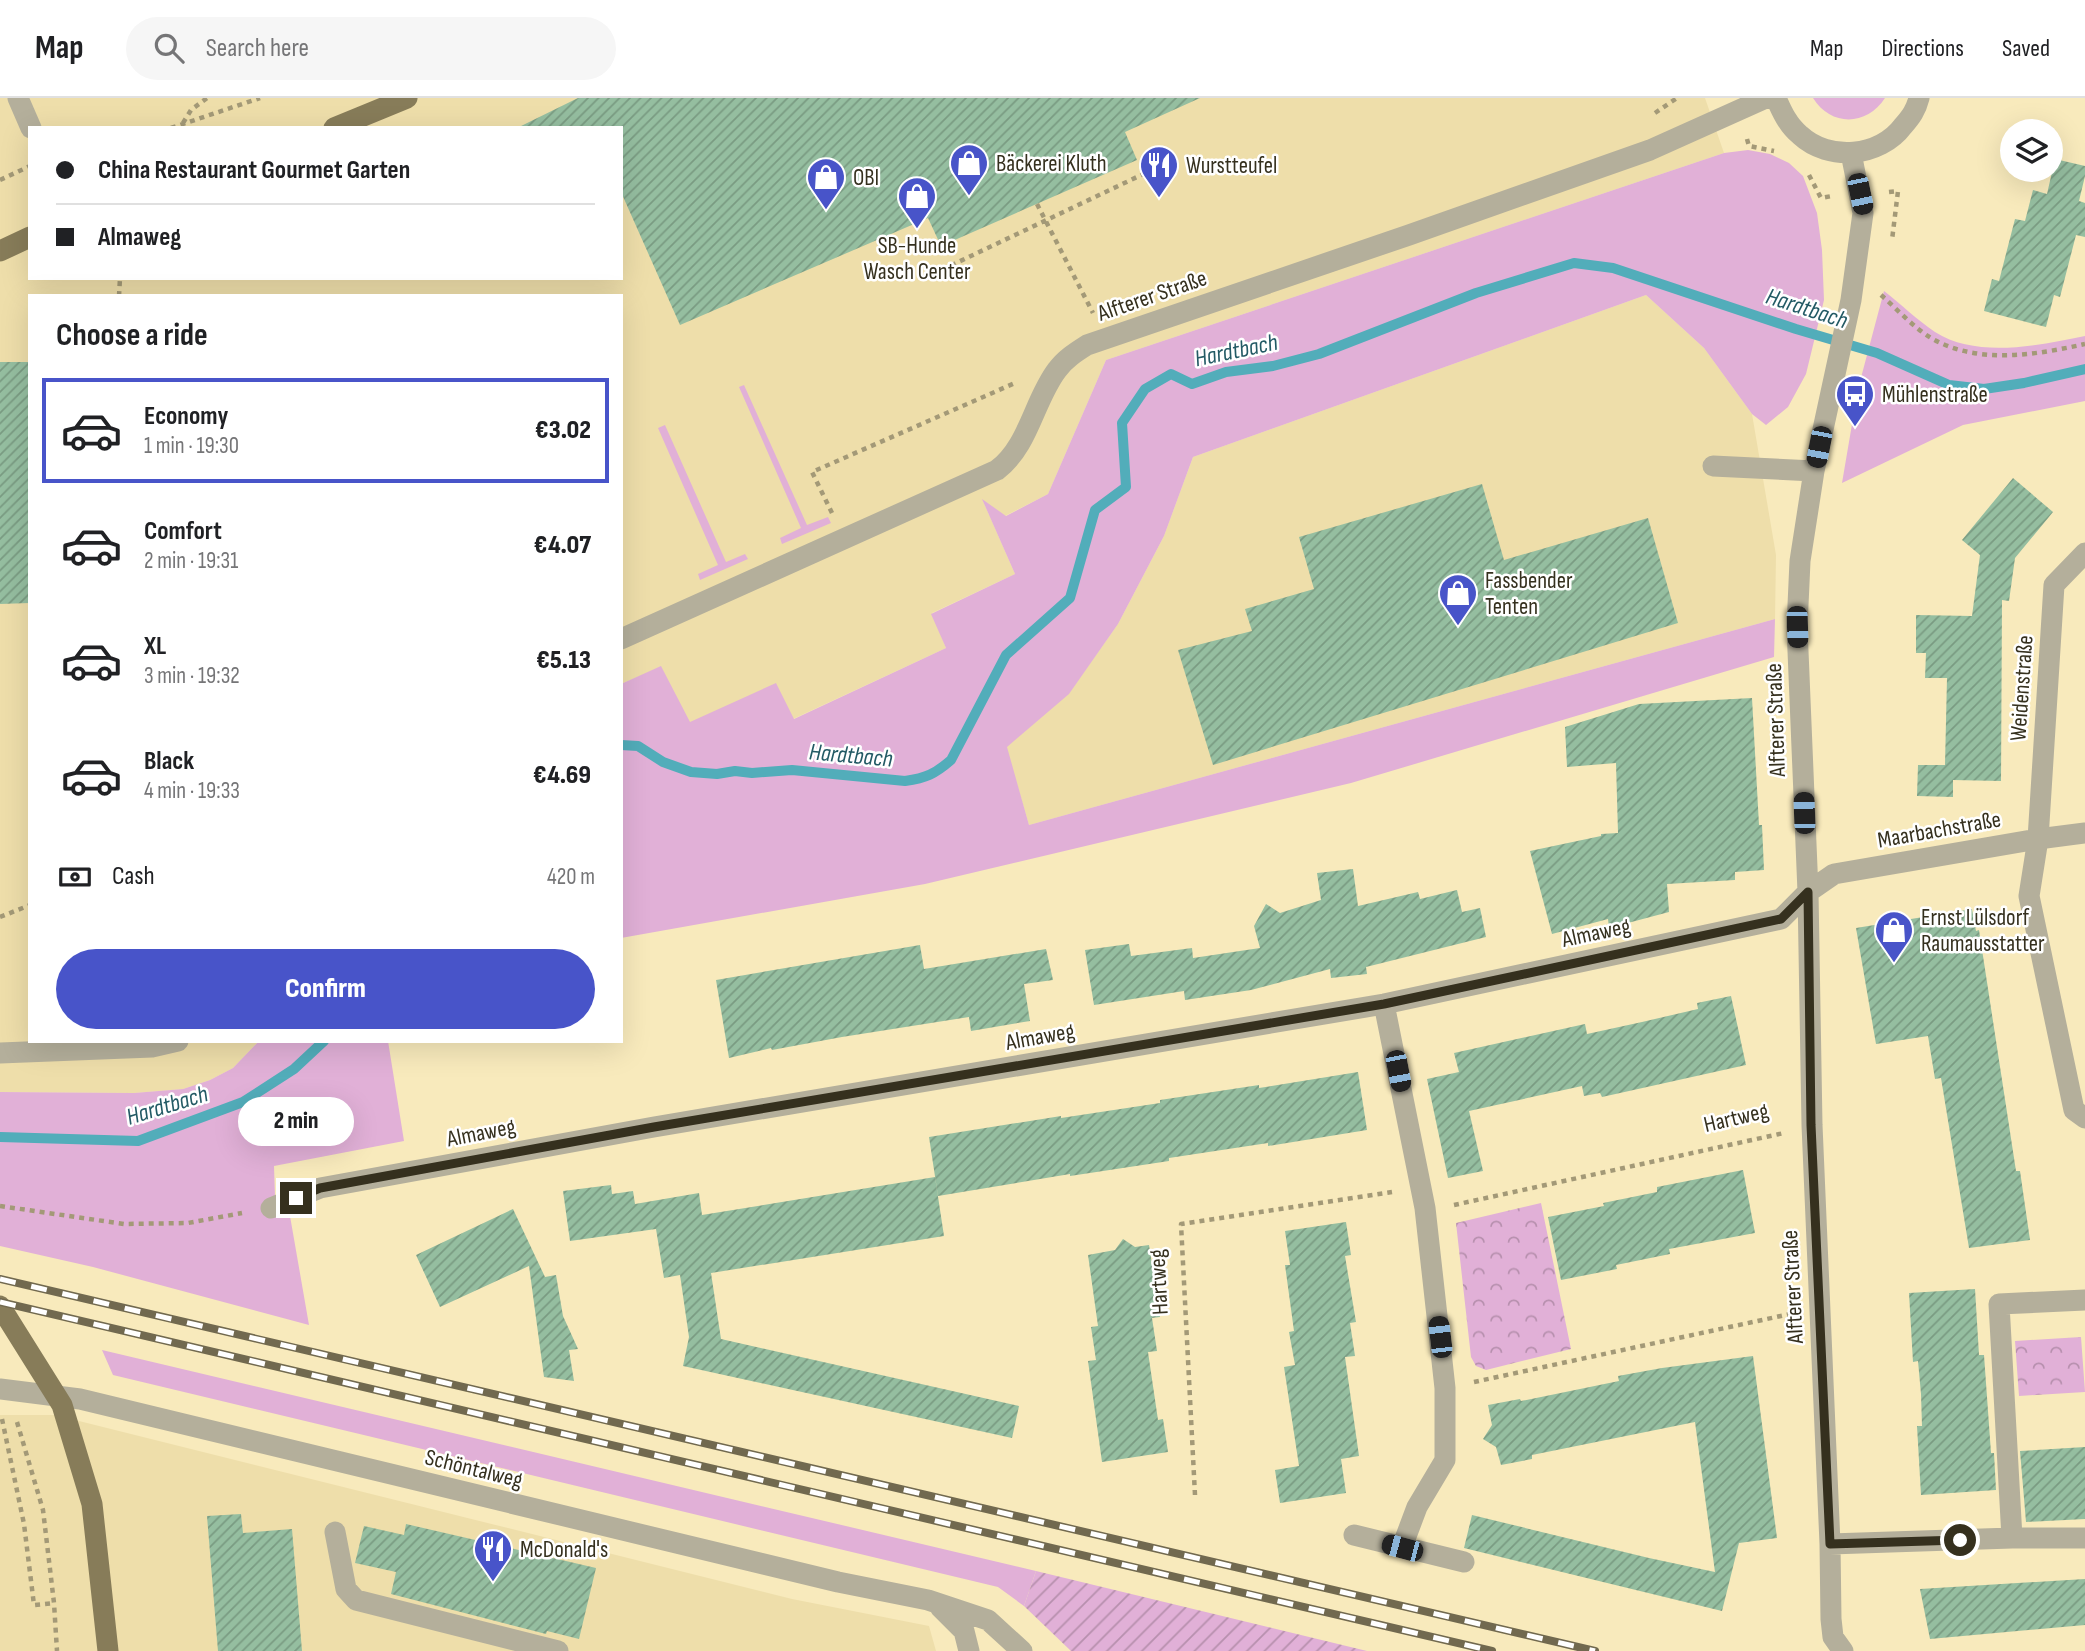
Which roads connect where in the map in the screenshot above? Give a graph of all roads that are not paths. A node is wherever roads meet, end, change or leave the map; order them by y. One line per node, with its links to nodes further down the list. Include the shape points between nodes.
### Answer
1 (18, 98): 6 (street)
2 (407, 98): 7 (main road)
3 (1766, 98): 14 (street, Alfterer Straße, via 1650,150 1100,340 1070,356 1058,369 1016,450 989,475)
4 (1776, 98): 8 (street, via 1799,135 1837,153)
5 (1919, 98): 8 (street, via 1917,109 1895,137 1878,147)
6 (30, 126)
7 (339, 126)
8 (1851, 153): 12 (street, Alfterer Straße, via 1863,212 1856,274)
9 (28, 238): 10 (main road)
10 (0, 251)
11 (1713, 466): 12 (street)
12 (1814, 471): 17 (street, Alfterer Straße, via 1800,561 1797,627)
13 (2085, 553): 16 (street, Weidenstraße, via 2054,585)
14 (623, 638)
15 (2085, 833): 16 (street, Maarbachstraße)
16 (2038, 839): 17 (street, Maarbachstraße, via 1834,874); 21 (street, Weidenstraße, via 2029,895 2074,1110)
17 (1808, 892): 18 (street, Almaweg, via 1781,919); 30 (street, Alfterer Straße, via 1811,1125)
18 (1384, 1004): 22 (street, Almaweg, via 320,1188); 31 (street, via 1425,1208 1445,1388 1446,1461 1418,1507)
19 (169, 1043): 20 (street, via 126,1049)
20 (0, 1052)
21 (2085, 1118)
22 (271, 1208)
23 (2085, 1300): 28 (street, via 1999,1304)
24 (0, 1306): 34 (main road, via 62,1405 92,1504)
25 (0, 1388): 33 (street, Schöntalweg, via 80,1399)
26 (335, 1532): 35 (street, via 346,1589 356,1600)
27 (1354, 1535): 31 (street)
28 (2012, 1538): 29 (street); 30 (street)
29 (2085, 1538)
30 (1830, 1544): 38 (street, Alfterer Straße, via 1833,1637)
31 (1402, 1548): 32 (street)
32 (1464, 1562)
33 (936, 1603): 36 (street, via 964,1631); 37 (street, Schöntalweg, via 988,1620)
34 (108, 1651)
35 (558, 1651)
36 (969, 1651)
37 (1022, 1651)
38 (1843, 1651)

